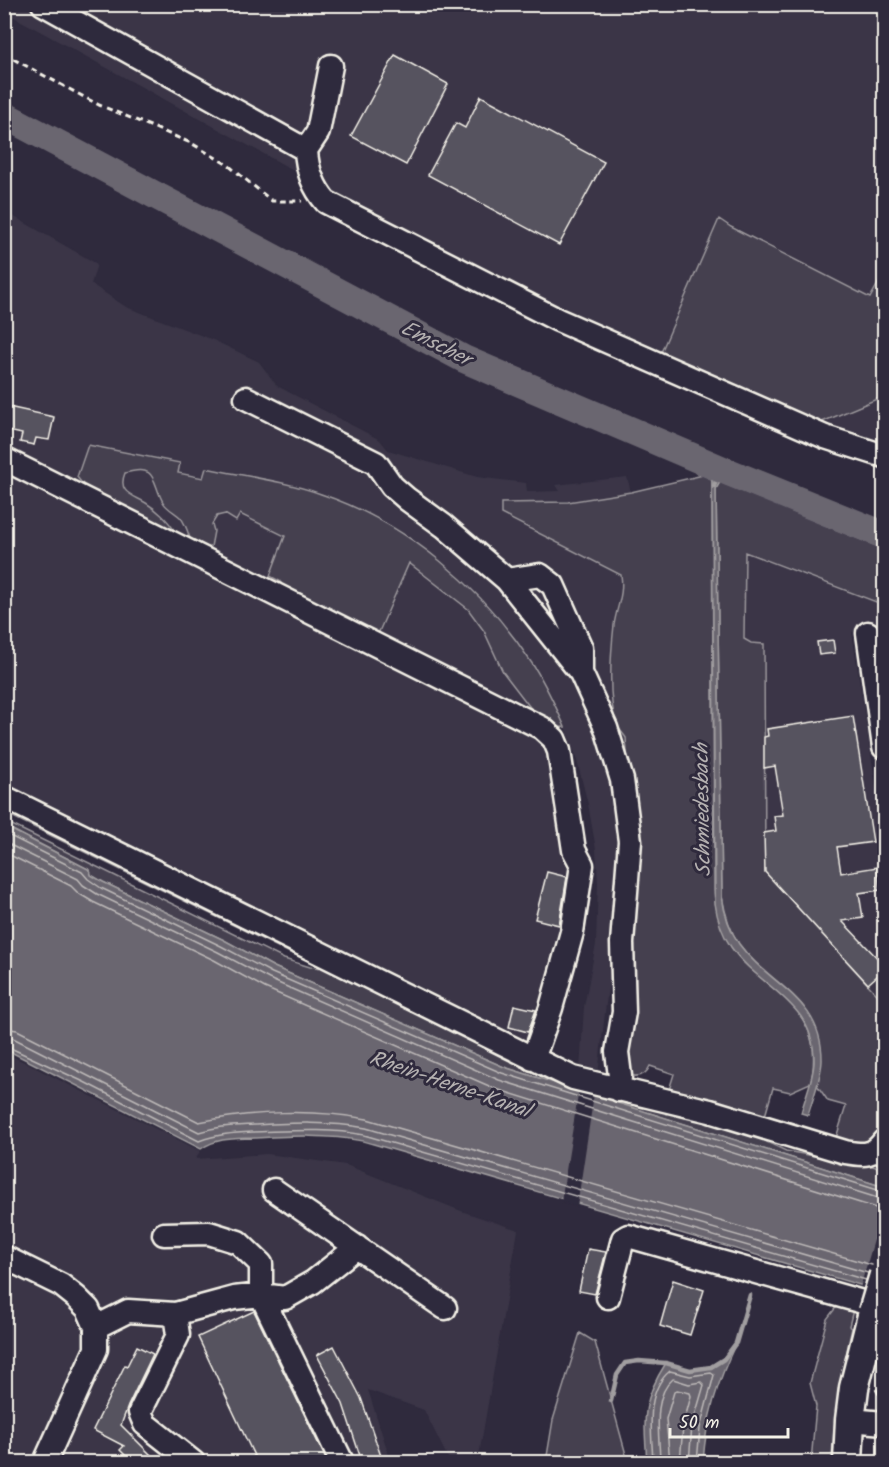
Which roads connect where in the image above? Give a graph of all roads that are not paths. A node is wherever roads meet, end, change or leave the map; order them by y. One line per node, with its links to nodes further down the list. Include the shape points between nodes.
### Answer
1 (43, 4): 3 (street)
2 (331, 66): 3 (street, via 318,132)
3 (306, 150): 5 (street, via 307,167 326,202 558,320 825,437)
4 (246, 398): 7 (street, via 376,463 406,499)
5 (885, 456)
6 (4, 459): 12 (street, via 542,728 554,739 574,850 582,865 572,932)
7 (507, 580): 9 (street); 9 (street, via 540,575 553,585 581,648)
8 (874, 647): 10 (street)
9 (581, 673): 13 (street, via 606,728 622,780 630,841 622,943 624,1012 617,1052)
10 (885, 747)
11 (4, 797): 12 (street)
12 (533, 1059): 13 (street, via 573,1078)
13 (619, 1090): 14 (street, via 710,1111 845,1152)
14 (881, 1153)
15 (273, 1190): 17 (street)
16 (165, 1234): 20 (street, via 209,1233 238,1242 261,1264)
17 (357, 1247): 20 (street, via 313,1282 285,1298); 22 (street)
18 (4, 1257): 25 (street, via 76,1297 88,1309)
19 (885, 1275): 23 (main road, bridge)
20 (261, 1294): 24 (street); 30 (street)
21 (608, 1297): 23 (street, via 623,1239 628,1236)
22 (445, 1308)
23 (879, 1310): 26 (main road, via 854,1388)
24 (175, 1314): 25 (street, via 128,1311); 29 (street, via 178,1335 140,1412 145,1424)
25 (96, 1327): 28 (street, via 96,1349)
26 (850, 1420): 27 (street); 31 (main road)
27 (885, 1423)
28 (45, 1462)
29 (193, 1462)
30 (342, 1462)
31 (848, 1462)

